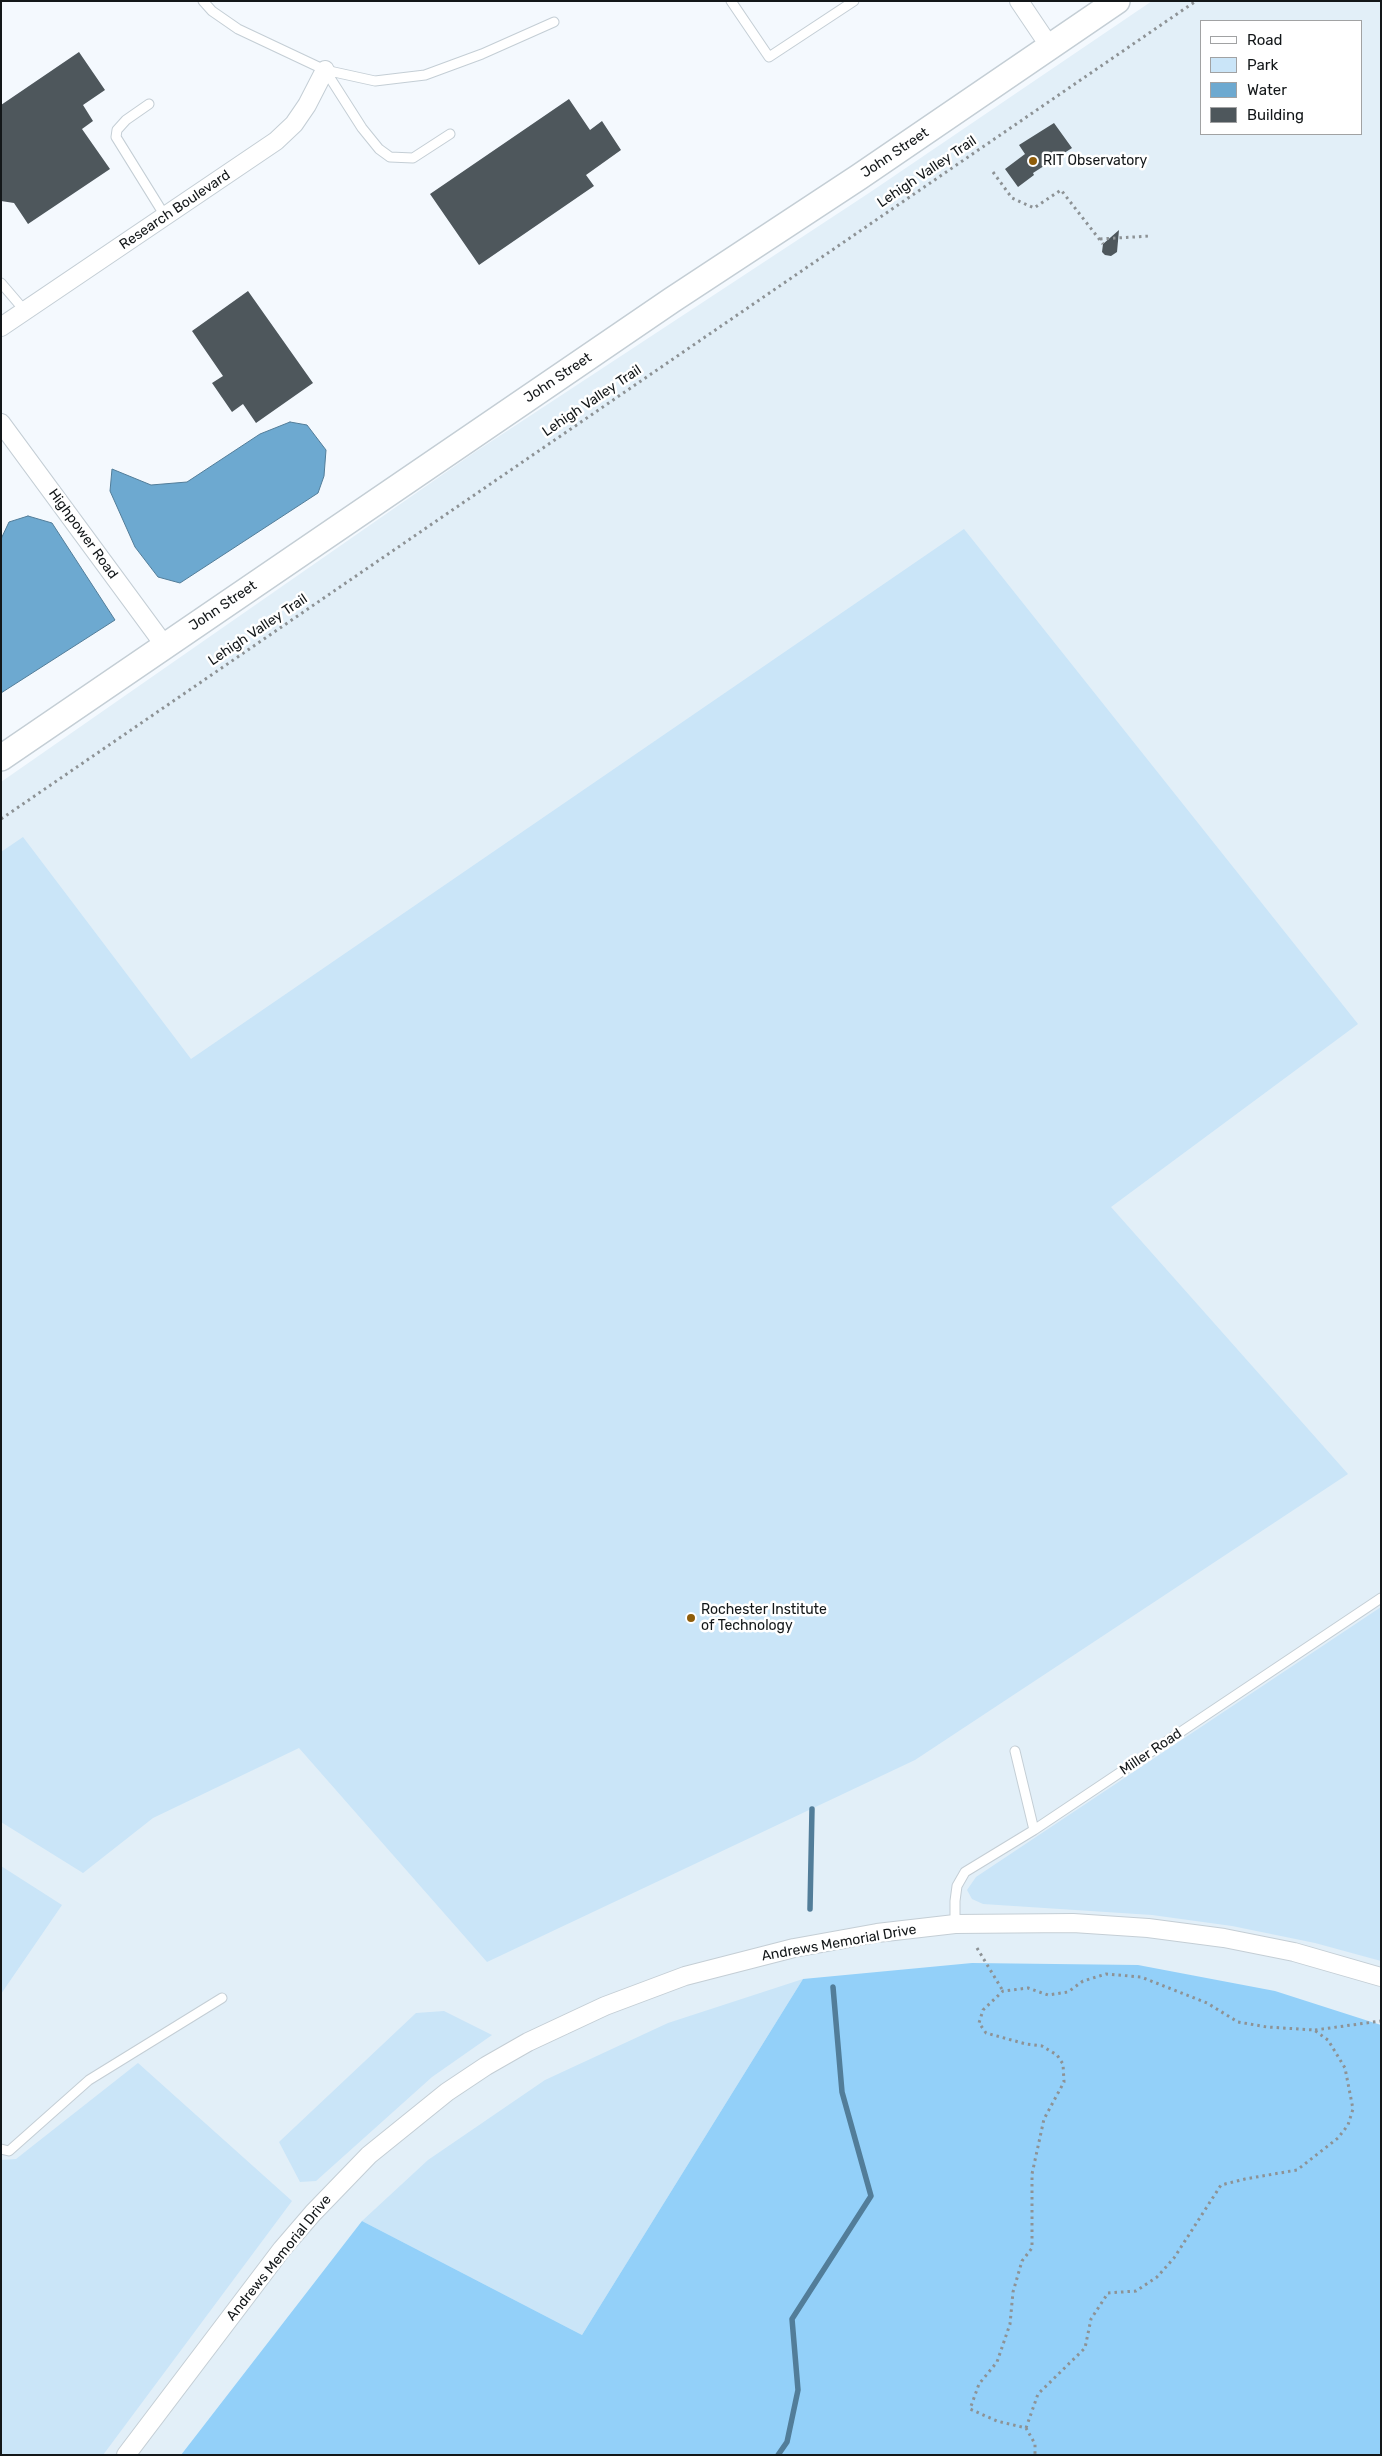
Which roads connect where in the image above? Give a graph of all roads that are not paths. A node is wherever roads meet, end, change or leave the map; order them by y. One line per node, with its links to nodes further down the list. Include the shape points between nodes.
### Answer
1 (203, 1): 8 (lane, via 238,29)
2 (731, 1): 3 (lane, via 769,57)
3 (854, 1)
4 (1019, 1): 7 (street)
5 (1117, 1): 7 (street, John Street)
6 (554, 22): 8 (lane, via 425,75 376,80)
7 (1050, 47): 16 (street, John Street)
8 (325, 70): 10 (lane, via 362,128 379,150 390,157 413,158); 11 (street, Research Boulevard, via 294,124 276,141)
9 (149, 104): 11 (lane, via 126,120 117,130 116,137)
10 (450, 134)
11 (165, 216): 13 (street, Research Boulevard)
12 (1, 283): 13 (lane)
13 (25, 311): 14 (street, Research Boulevard)
14 (1, 327)
15 (1, 423): 16 (street, Highpower Road)
16 (165, 646): 17 (street, John Street)
17 (1, 758)
18 (1381, 1598): 20 (lane, Miller Road)
19 (1015, 1751): 20 (lane)
20 (1034, 1830): 21 (lane, Miller Road, via 965,1872 957,1886 954,1901)
21 (955, 1924): 22 (street, Andrews Memorial Drive, via 1073,1923 1177,1932 1294,1952); 25 (street, Andrews Memorial Drive, via 794,1948 685,1976 566,2023 486,2066 406,2124 313,2213 254,2285)
22 (1381, 1977)
23 (222, 1998): 24 (lane, via 89,2080 9,2151)
24 (1, 2149)
25 (126, 2455)

